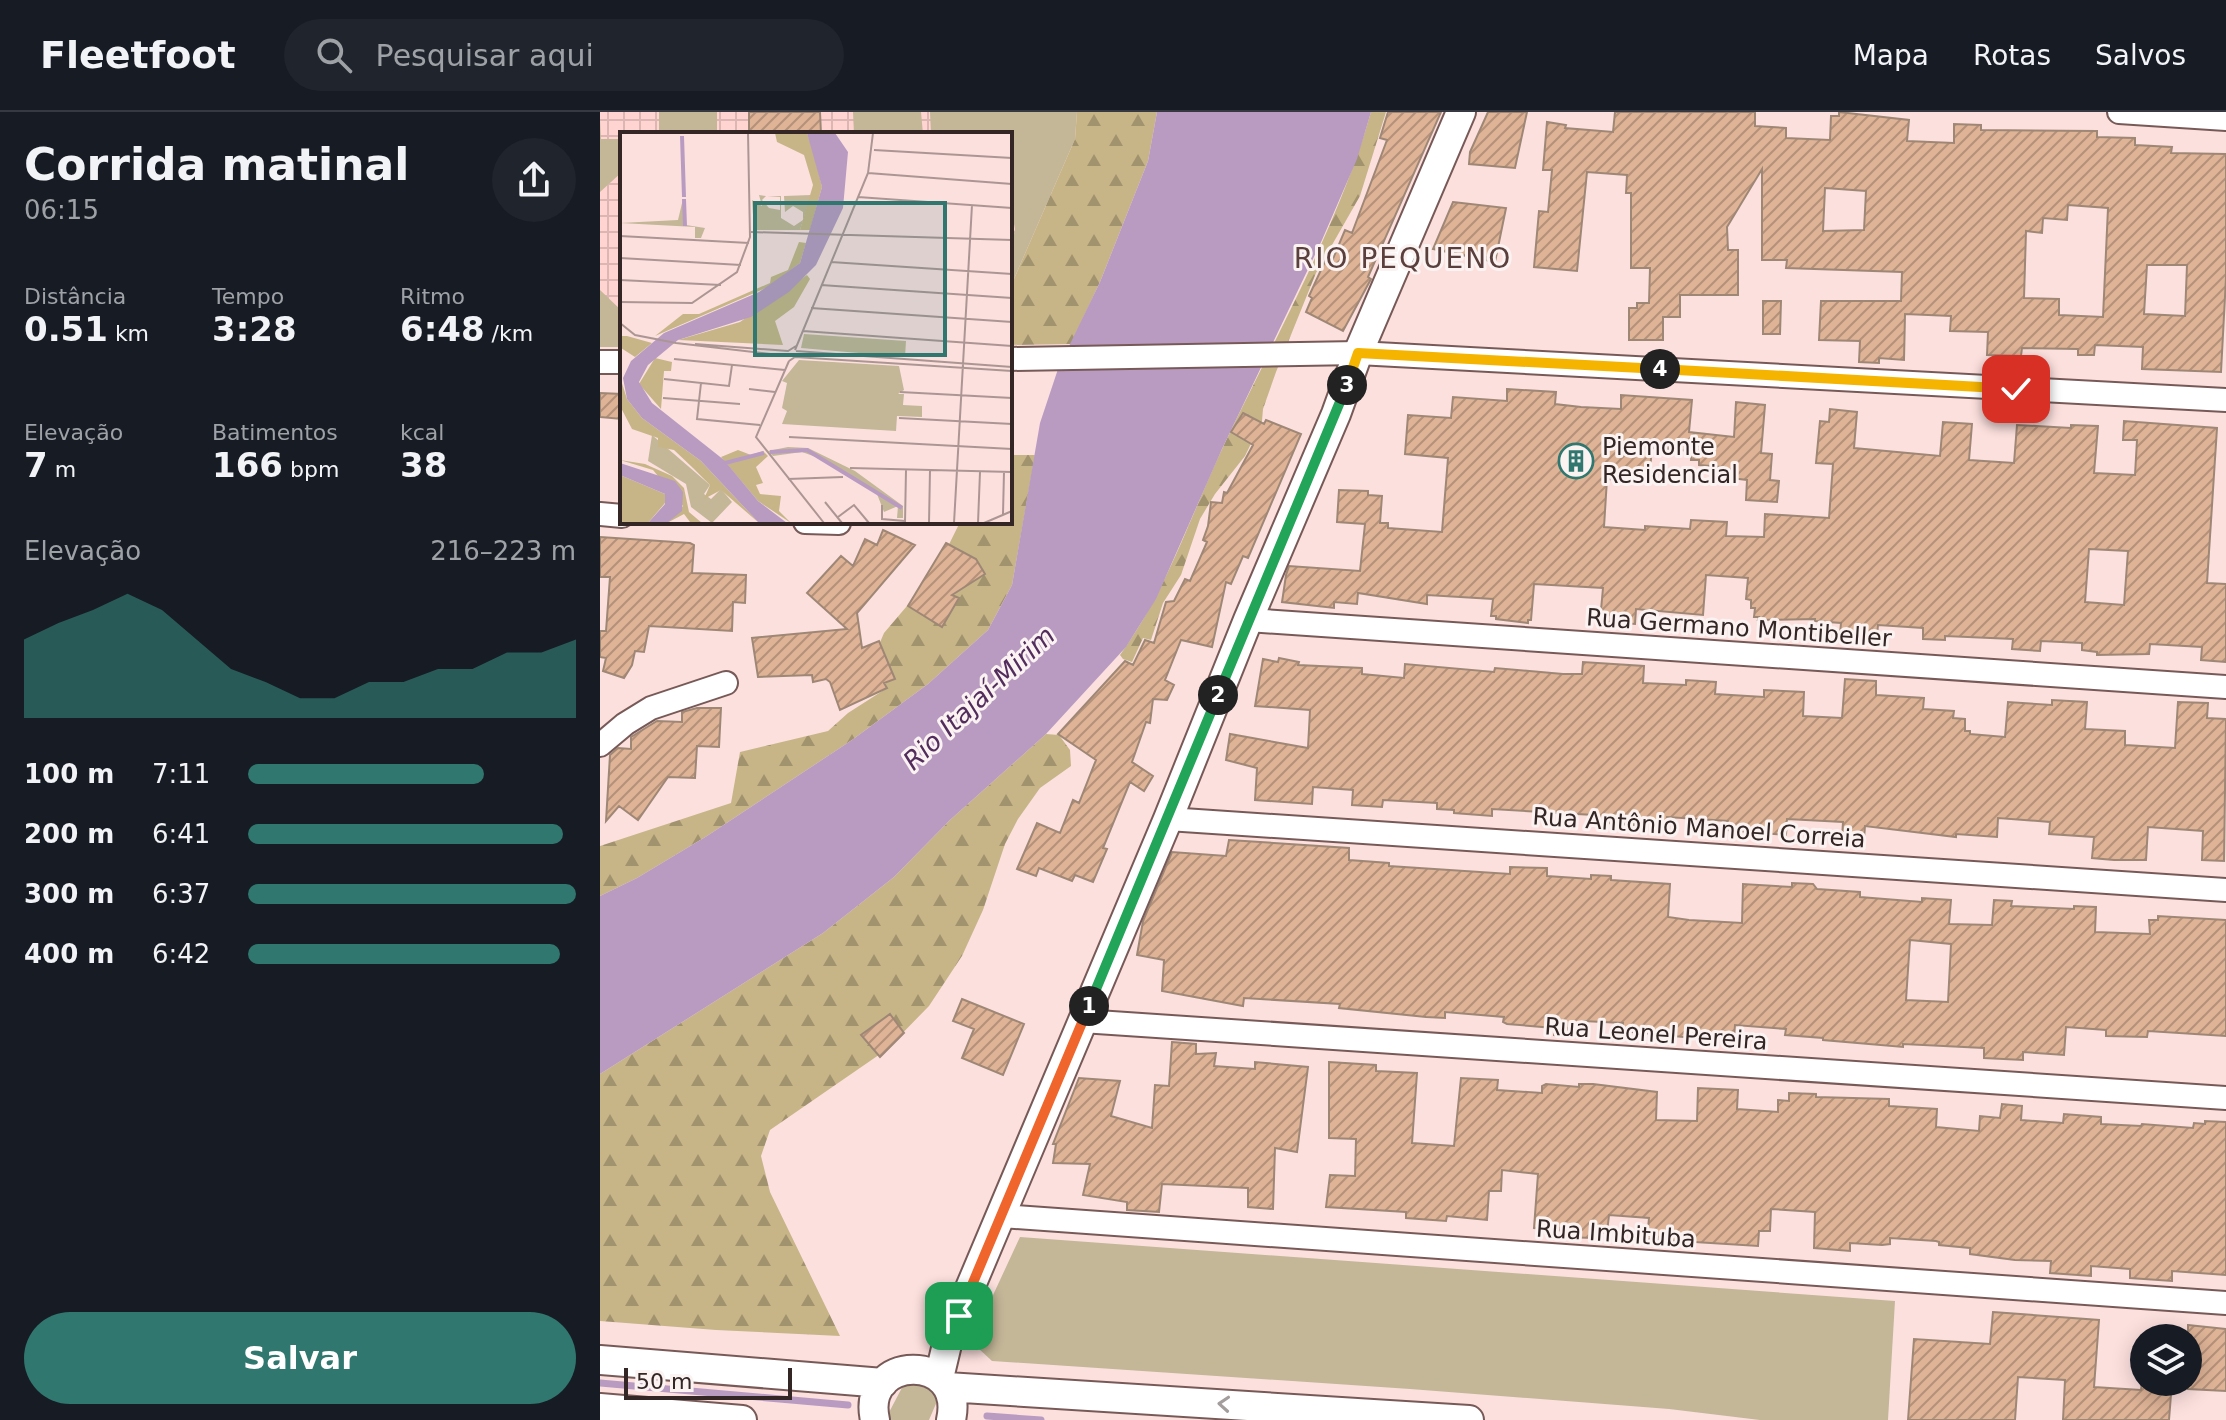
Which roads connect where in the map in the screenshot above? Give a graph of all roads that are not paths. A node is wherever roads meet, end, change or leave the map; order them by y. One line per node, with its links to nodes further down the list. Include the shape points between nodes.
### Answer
1 (1461, 112): 4 (main road)
2 (2119, 112): 3 (street)
3 (2226, 119)
4 (1358, 353): 5 (street); 6 (street); 9 (main road)
5 (1012, 359)
6 (2226, 400)
7 (600, 514): 8 (street)
8 (620, 516)
9 (1248, 620): 11 (street, Rua Germano Montibeller); 13 (main road)
10 (726, 683): 12 (street, via 651,708)
11 (2226, 687)
12 (600, 745)
13 (1168, 819): 14 (street, Rua Antônio Manoel Correia); 15 (main road)
14 (2226, 890)
15 (1082, 1021): 16 (street, Rua Leonel Pereira); 17 (main road)
16 (2226, 1098)
17 (1002, 1216): 18 (street, Rua Imbituba); 20 (main road)
18 (2226, 1303)
19 (600, 1360): 21 (main road)
20 (933, 1378): 21 (main road, via 902,1370); 25 (main road, via 953,1408); 26 (main road, one-way to 20)
21 (883, 1383): 24 (main road, via 874,1402)
22 (600, 1408): 23 (main road)
23 (742, 1420)
24 (875, 1420)
25 (951, 1420)
26 (1469, 1420)

